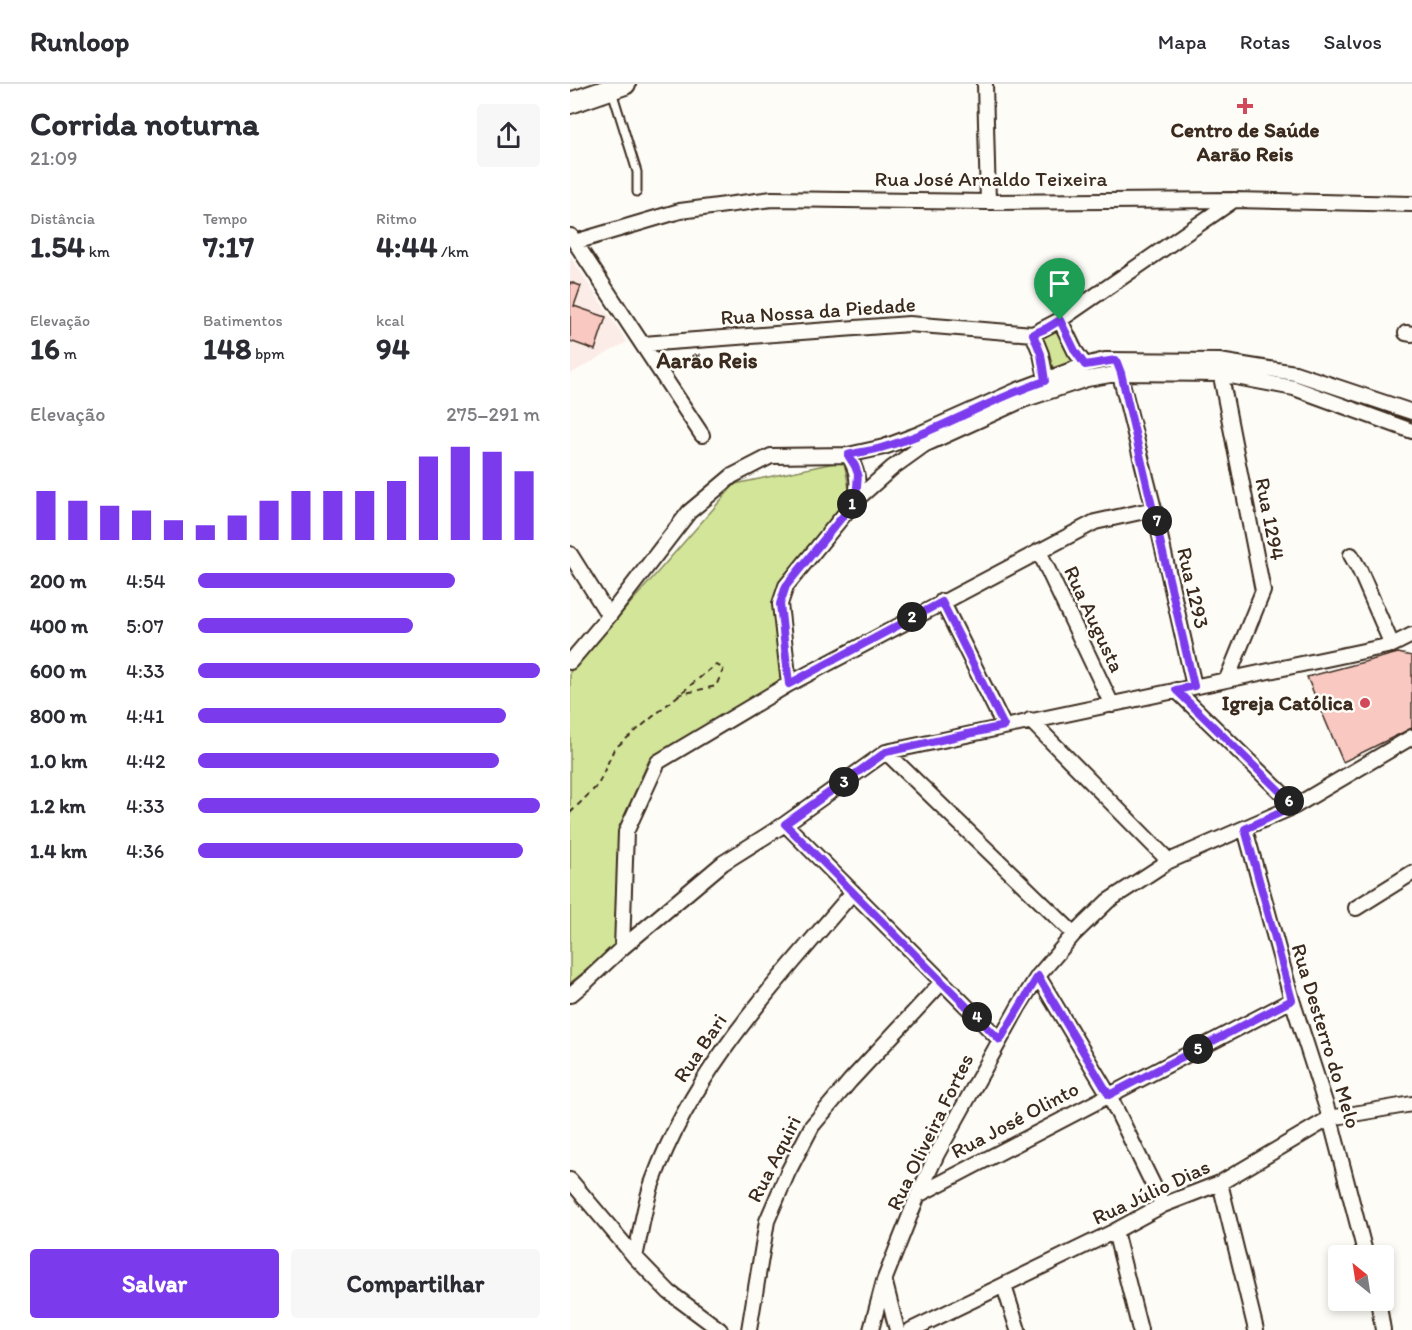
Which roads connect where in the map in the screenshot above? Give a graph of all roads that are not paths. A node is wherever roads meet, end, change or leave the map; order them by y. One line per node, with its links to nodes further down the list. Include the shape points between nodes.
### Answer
1 (985, 84): 6 (street)
2 (618, 86): 3 (main road); 4 (lane, via 637,172)
3 (570, 103)
4 (637, 192)
5 (1234, 200): 6 (street, Rua José Arnaldo Teixeira); 7 (street, Rua José Arnaldo Teixeira); 9 (street)
6 (988, 202): 8 (street, Rua José Arnaldo Teixeira, via 772,199 680,211)
7 (1412, 204)
8 (573, 238): 11 (street)
9 (1060, 320): 10 (street); 12 (street)
10 (1033, 334): 11 (street, Rua Nossa da Piedade, via 909,324); 15 (street)
11 (643, 344): 18 (street)
12 (1085, 365): 13 (street); 15 (street)
13 (1118, 367): 14 (street); 15 (street, via 1087,379); 21 (street, Rua 1293)
14 (1220, 368): 16 (street, via 1295,373); 17 (street, via 1294,388); 30 (street, Rua 1294, via 1263,591)
15 (1047, 386): 19 (street, via 1018,390 893,444); 20 (street, via 924,445)
16 (1412, 412)
17 (1412, 430)
18 (702, 435)
19 (848, 455): 20 (street); 26 (street, via 771,456 732,476 689,512)
20 (863, 485): 31 (street, via 856,500 786,586 780,604)
21 (1154, 509): 22 (street, via 1095,522); 32 (street, Rua 1293)
22 (1039, 550): 25 (street); 34 (street, Rua Augusta)
23 (570, 554): 26 (street)
24 (1352, 555): 28 (street)
25 (942, 602): 31 (street); 36 (street)
26 (609, 616): 29 (street)
27 (1412, 635): 28 (street)
28 (1392, 645): 30 (street)
29 (570, 662)
30 (1227, 679): 32 (street)
31 (789, 684): 47 (street, via 658,762 626,832)
32 (1194, 686): 33 (street)
33 (1176, 690): 34 (street); 39 (street)
34 (1112, 705): 35 (street)
35 (1030, 720): 36 (street); 42 (street)
36 (1004, 726): 38 (street)
37 (1412, 737): 39 (street, Rua Oliveira Fortes)
38 (886, 752): 40 (street); 46 (street)
39 (1295, 806): 41 (street, Rua Oliveira Fortes)
40 (785, 824): 44 (street); 47 (street, via 723,863)
41 (1245, 829): 42 (street, Rua Oliveira Fortes); 51 (street, Rua Desterro do Melo)
42 (1169, 861): 46 (street, Rua Oliveira Fortes, via 1108,901)
43 (1412, 873): 45 (street)
44 (853, 892): 49 (street); 62 (street, Rua Bari, via 746,1018 701,1081 652,1182)
45 (1356, 908)
46 (1074, 934): 48 (street, Rua Oliveira Fortes)
47 (622, 948): 50 (street)
48 (1038, 976): 52 (street, Rua Oliveira Fortes); 53 (street)
49 (942, 982): 52 (street); 67 (street, Rua Aquiri, via 812,1126 767,1221)
50 (570, 995)
51 (1292, 1000): 53 (street, Rua José Olinto); 55 (street, Rua Desterro do Melo)
52 (1000, 1040): 58 (street, Rua Oliveira Fortes)
53 (1109, 1095): 58 (street, Rua José Olinto); 59 (street)
54 (1412, 1104): 55 (street, Rua Júlio Dias)
55 (1330, 1118): 57 (street, Rua Júlio Dias); 61 (street, Rua Desterro do Melo)
56 (570, 1180): 62 (street)
57 (1220, 1183): 59 (street, Rua Júlio Dias); 73 (street)
58 (918, 1195): 63 (street, Rua Oliveira Fortes)
59 (1163, 1205): 60 (street, Rua Júlio Dias)
60 (1115, 1231): 64 (street, Rua Júlio Dias); 72 (street)
61 (1363, 1245)
62 (635, 1257): 66 (street, via 669,1292)
63 (884, 1281): 68 (street, Rua Oliveira Fortes); 69 (street)
64 (1004, 1286): 70 (street, Rua Júlio Dias); 71 (street)
65 (1380, 1311): 74 (street)
66 (720, 1330)
67 (748, 1330)
68 (871, 1330)
69 (897, 1330)
70 (911, 1330)
71 (1018, 1330)
72 (1140, 1330)
73 (1256, 1330)
74 (1383, 1330)

